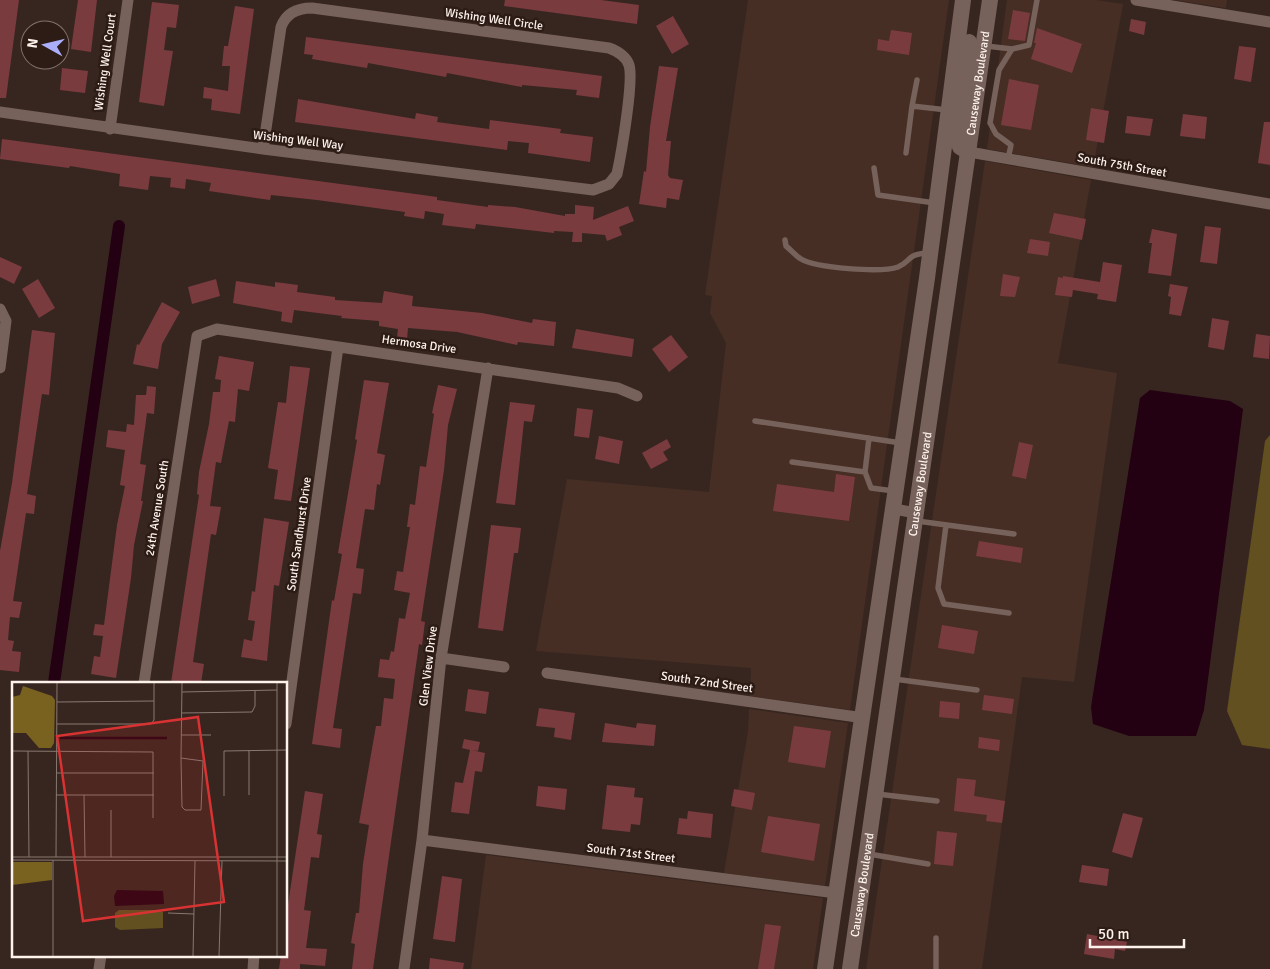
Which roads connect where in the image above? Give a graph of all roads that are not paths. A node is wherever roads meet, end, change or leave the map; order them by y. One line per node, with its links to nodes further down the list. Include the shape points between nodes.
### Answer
1 (128, 0): 16 (street, Wishing Well Court)
2 (963, 0): 14 (main road, Causeway Boulevard)
3 (973, 0): 18 (main road, via 958,136 960,147)
4 (990, 0): 8 (main road, Causeway Boulevard)
5 (1037, 0): 9 (lane, via 1029,45)
6 (1136, 0): 7 (street)
7 (1270, 22)
8 (984, 46): 9 (lane); 11 (main road, Causeway Boulevard)
9 (1012, 49): 12 (lane, via 999,70)
10 (917, 80): 13 (lane)
11 (977, 97): 12 (lane); 18 (main road, Causeway Boulevard)
12 (994, 99): 20 (lane, via 990,123 996,134 1011,145)
13 (912, 106): 14 (lane); 19 (lane)
14 (949, 110): 23 (main road, Causeway Boulevard)
15 (0, 112): 16 (street, Wishing Well Way)
16 (110, 129): 17 (street, Wishing Well Way)
17 (264, 150): 22 (street, Wishing Well Way); 22 (street, Wishing Well Circle, via 280,27 290,14 301,8 312,8 615,50 626,60 630,72 619,165 612,182)
18 (969, 152): 20 (street, South 75th Street); 40 (main road, Causeway Boulevard)
19 (906, 153)
20 (1008, 159): 24 (street, South 75th Street)
21 (874, 168): 23 (lane, via 878,195)
22 (593, 190)
23 (937, 204): 26 (main road, Causeway Boulevard)
24 (1270, 204)
25 (785, 240): 26 (lane, via 786,246 802,260 854,269 881,270 899,266 908,257)
26 (930, 253): 35 (main road, Causeway Boulevard)
27 (0, 309): 30 (street, via 6,321)
28 (197, 336): 29 (street, Hermosa Drive, via 217,329); 48 (street, 24th Avenue South)
29 (338, 347): 31 (street, Hermosa Drive); 50 (street, South Sandhurst Drive)
30 (0, 368)
31 (488, 368): 32 (street, Hermosa Drive, via 618,388); 44 (street, Glen View Drive)
32 (637, 396)
33 (755, 421): 34 (lane)
34 (870, 438): 35 (lane); 37 (lane)
35 (904, 443): 38 (main road, Causeway Boulevard)
36 (792, 462): 37 (lane)
37 (865, 472): 38 (lane, via 871,488)
38 (896, 492): 39 (main road, Causeway Boulevard)
39 (894, 509): 40 (street); 51 (main road, Causeway Boulevard)
40 (916, 517): 41 (lane); 47 (main road, Causeway Boulevard)
41 (946, 524): 42 (lane); 43 (lane, via 938,588 944,604)
42 (1014, 534)
43 (1009, 613)
44 (442, 658): 45 (street); 54 (street, Glen View Drive)
45 (504, 667)
46 (547, 673): 51 (street, South 72nd Street)
47 (892, 679): 49 (lane); 52 (main road, Causeway Boulevard)
48 (144, 682)
49 (978, 690)
50 (288, 710)
51 (864, 718): 57 (main road, Causeway Boulevard)
52 (875, 793): 53 (lane); 55 (main road, Causeway Boulevard)
53 (937, 801)
54 (422, 840): 57 (street, South 71st Street); 63 (street, Glen View Drive)
55 (867, 854): 56 (lane); 65 (main road, Causeway Boulevard)
56 (928, 864)
57 (836, 894): 64 (main road, Causeway Boulevard)
58 (936, 938): 66 (lane)
59 (101, 956): 61 (street)
60 (254, 956): 62 (street)
61 (99, 969)
62 (252, 969)
63 (404, 969)
64 (825, 969)
65 (850, 969)
66 (936, 969)

